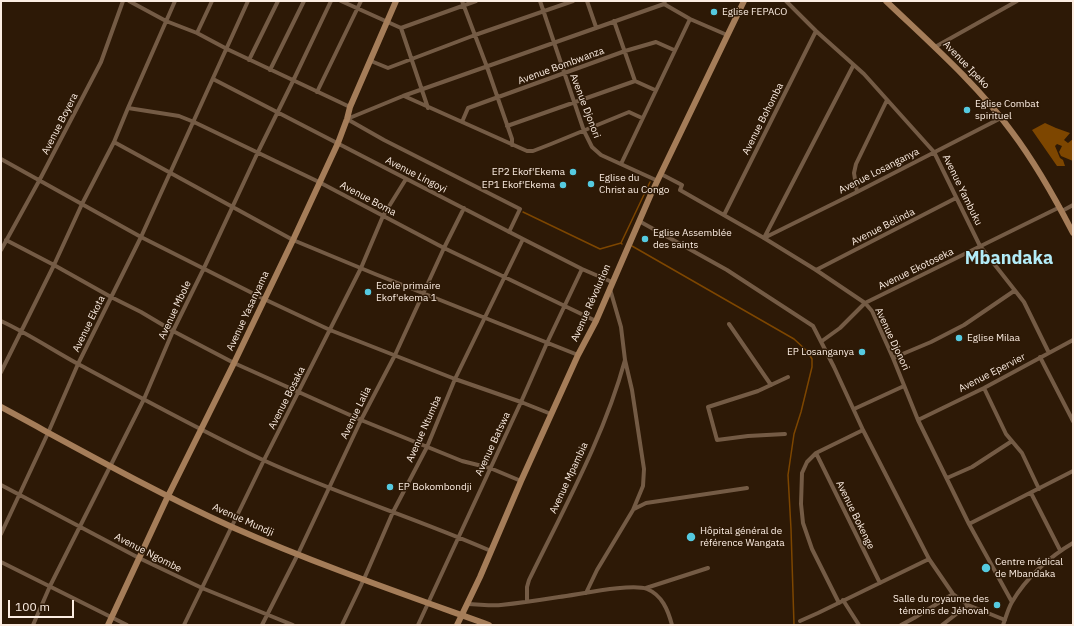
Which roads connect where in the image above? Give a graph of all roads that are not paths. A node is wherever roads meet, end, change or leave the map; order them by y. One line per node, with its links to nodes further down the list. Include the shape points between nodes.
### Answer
1 (123, 1): 77 (street, Avenue Boyera, via 101,62)
2 (129, 1): 25 (street)
3 (175, 1): 25 (street)
4 (212, 1): 31 (street)
5 (248, 1): 36 (street, Avenue Ekota)
6 (278, 1): 40 (street)
7 (304, 1): 44 (street)
8 (331, 1): 47 (street, Avenue Mbole)
9 (341, 1): 22 (street)
10 (361, 1): 22 (street)
11 (396, 1): 26 (street, Avenue Yasanyama)
12 (476, 1): 21 (street)
13 (540, 1): 23 (street, Avenue Djonori)
14 (573, 1): 23 (street)
15 (587, 1): 28 (street)
16 (744, 1): 33 (street, Avenue Révolution)
17 (786, 1): 30 (street, Avenue Yambuku)
18 (886, 1): 35 (street, Avenue Ipeko)
19 (1017, 1): 35 (street)
20 (664, 2): 24 (street); 27 (street)
21 (463, 3): 29 (street); 32 (street)
22 (357, 8): 26 (street); 51 (street)
23 (543, 12): 32 (street); 34 (street, Avenue Djonori)
24 (690, 19): 33 (street); 37 (street)
25 (166, 20): 31 (street); 57 (street)
26 (386, 21): 29 (street); 41 (street, Avenue Yasanyama)
27 (614, 21): 28 (street); 38 (street)
28 (596, 27): 34 (street)
29 (401, 28): 39 (street)
30 (816, 31): 42 (street, Avenue Yambuku); 87 (street, Avenue Bohomba)
31 (197, 33): 36 (street)
32 (475, 35): 39 (street); 43 (street)
33 (727, 35): 75 (street, Avenue Révolution)
34 (554, 43): 43 (street); 45 (street, Avenue Djonori)
35 (935, 47): 61 (street, Avenue Ipeko)
36 (227, 49): 40 (street); 46 (street, Avenue Ekota)
37 (674, 50): 38 (street, Avenue Bombwanza, via 656,42); 50 (street)
38 (624, 51): 45 (street, Avenue Bombwanza); 48 (street)
39 (412, 58): 41 (street, via 388,68); 49 (street)
40 (249, 60): 44 (street)
41 (371, 61): 56 (street, Avenue Yasanyama)
42 (854, 66): 54 (street, Avenue Yambuku); 93 (street)
43 (487, 67): 49 (street); 53 (street)
44 (270, 70): 47 (street)
45 (564, 74): 53 (street, Avenue Bombwanza); 55 (street, Avenue Djonori)
46 (213, 79): 59 (street, Avenue Lingoyi); 63 (street, Avenue Ekota)
47 (293, 81): 51 (street); 59 (street, Avenue Mbole)
48 (635, 81): 50 (street); 55 (street)
49 (422, 90): 52 (street); 58 (street)
50 (655, 90): 60 (street)
51 (317, 92): 56 (street)
52 (403, 96): 58 (street); 62 (street)
53 (498, 97): 64 (street, Avenue Bombwanza, via 468,108); 65 (street)
54 (887, 100): 71 (street, Avenue Yambuku); 80 (street, via 856,164 854,173)
55 (575, 102): 65 (street); 66 (street, Avenue Djonori)
56 (350, 107): 62 (street, Avenue Yasanyama)
57 (128, 108): 63 (street, Avenue Boma, via 179,116); 67 (street)
58 (428, 108): 64 (street)
59 (277, 112): 68 (street, Avenue Lingoyi); 70 (street, Avenue Mbole)
60 (642, 118): 66 (street, via 629,112); 73 (street)
61 (1001, 118): 71 (street, Avenue Losanganya); 86 (street, Avenue Ipeko, via 1039,170)
62 (347, 119): 68 (street, Avenue Yasanyama); 90 (street, via 520,209)
63 (194, 122): 70 (street, Avenue Boma); 74 (street, Avenue Ekota)
64 (462, 122): 69 (street)
65 (508, 126): 69 (street)
66 (584, 131): 69 (street, via 533,151); 73 (street, Avenue Djonori, via 592,147 601,155)
67 (114, 142): 74 (street); 82 (street)
68 (338, 143): 76 (street, Avenue Lingoyi); 79 (street, Avenue Yasanyama)
69 (512, 145)
70 (258, 152): 79 (street, Avenue Boma); 84 (street, Avenue Mbole)
71 (934, 152): 80 (street, Avenue Losanganya); 81 (street, Avenue Yambuku)
72 (1, 159): 77 (street)
73 (621, 164): 78 (street, Avenue Djonori)
74 (170, 173): 84 (street); 92 (street, Avenue Ekota)
75 (661, 174): 78 (street, Avenue Révolution); 87 (street, Avenue Djonori, via 682,185 680,190)
76 (406, 179): 85 (street, Avenue Lingoyi); 88 (street, Avenue Bosaka)
77 (39, 181): 82 (street); 95 (street, Avenue Boyera)
78 (658, 181): 89 (street, Avenue Révolution)
79 (319, 182): 88 (street, Avenue Boma); 96 (street, Avenue Yasanyama)
80 (857, 192): 93 (street, Avenue Losanganya)
81 (956, 198): 97 (street, Avenue Yambuku); 104 (street, Avenue Belinda)
82 (82, 204): 92 (street); 100 (street)
83 (1073, 205): 86 (street, Avenue Ekotoseka)
84 (233, 206): 96 (street); 101 (street, Avenue Mbole)
85 (464, 208): 90 (street, Avenue Lingoyi); 98 (street, Avenue Lalia)
86 (1061, 209): 91 (street, Avenue Ipeko); 97 (street, Avenue Ekotoseka)
87 (724, 215): 93 (street, Avenue Djonori)
88 (383, 216): 98 (street, Avenue Boma); 102 (street, Avenue Bosaka)
89 (639, 221): 106 (street, Avenue Révolution); 121 (street, via 727,270 813,326)
90 (509, 232): 94 (street, Avenue Lingoyi)
91 (1073, 233)
92 (141, 237): 101 (street); 109 (street, Avenue Ekota)
93 (764, 238): 104 (street, Avenue Djonori)
94 (523, 239): 103 (street, Avenue Lingoyi); 105 (street, Avenue Ntumba)
95 (6, 240): 99 (street, Avenue Boyera); 100 (street)
96 (294, 240): 102 (street); 110 (street, Avenue Yasanyama)
97 (980, 246): 107 (street, Avenue Yambuku); 111 (street, Avenue Ekotoseka)
98 (444, 248): 105 (street, Avenue Boma); 108 (street, Avenue Lalia)
99 (1, 250)
100 (54, 265): 109 (street); 117 (street)
101 (204, 268): 110 (street); 119 (street, Avenue Mbole)
102 (361, 268): 108 (street); 118 (street, Avenue Bosaka)
103 (582, 270): 106 (street, Avenue Lingoyi); 112 (street, Avenue Batswa)
104 (816, 270): 111 (street, Avenue Djonori)
105 (504, 277): 112 (street, Avenue Boma); 113 (street, Avenue Ntumba)
106 (611, 285): 115 (street, Avenue Révolution); 128 (street, via 621,327)
107 (1014, 291): 123 (street, Avenue Yambuku, via 1024,302); 127 (street, via 964,324)
108 (423, 293): 113 (street); 125 (street, Avenue Lalia)
109 (110, 297): 119 (street); 130 (street, Avenue Ekota)
110 (264, 299): 118 (street); 129 (street, Avenue Yasanyama)
111 (865, 303): 121 (street, Avenue Ekotoseka, via 844,325); 127 (street, Avenue Djonori, via 872,311)
112 (565, 307): 115 (street, Avenue Boma); 122 (street, Avenue Batswa)
113 (486, 318): 122 (street); 133 (street, Avenue Ntumba)
114 (1, 321): 117 (street)
115 (596, 321): 124 (street, Avenue Révolution)
116 (729, 324): 134 (street)
117 (21, 330): 130 (street); 131 (street)
118 (330, 330): 125 (street); 137 (street, Avenue Bosaka)
119 (174, 331): 129 (street); 138 (street, Avenue Mbole)
120 (1073, 340): 123 (street, Avenue Epervier)
121 (822, 341): 141 (street)
122 (547, 343): 124 (street); 139 (street, Avenue Batswa)
123 (1049, 353): 126 (street, Avenue Epervier)
124 (578, 355): 142 (street, Avenue Révolution)
125 (395, 356): 133 (street); 144 (street, Avenue Lalia)
126 (1040, 357): 136 (street, Avenue Epervier); 143 (street)
127 (893, 358): 135 (street, Avenue Djonori)
128 (625, 360): 166 (street, via 644,469 643,486); 188 (street, Avenue Mpambia, via 610,407 575,487 529,580)
129 (234, 363): 137 (street); 146 (street, Avenue Yasanyama)
130 (78, 364): 138 (street); 148 (street, Avenue Ekota)
131 (1, 372)
132 (788, 377): 134 (street)
133 (454, 379): 139 (street); 151 (street, Avenue Ntumba)
134 (771, 385): 149 (street, via 709,406 717,440)
135 (904, 386): 141 (street); 145 (street, Avenue Djonori)
136 (984, 388): 145 (street, Avenue Epervier); 150 (street, via 1006,434)
137 (299, 393): 144 (street); 153 (street, Avenue Bosaka)
138 (144, 399): 146 (street); 154 (street, Avenue Mbole)
139 (522, 402): 142 (street); 155 (street, Avenue Batswa)
140 (1, 406): 148 (street, Avenue Mundji)
141 (854, 409): 147 (street)
142 (551, 414): 158 (street, Avenue Révolution)
143 (1073, 419)
144 (361, 420): 151 (street); 160 (street, Avenue Lalia)
145 (918, 420): 157 (street, Avenue Djonori)
146 (200, 429): 153 (street); 165 (street, Avenue Yasanyama)
147 (863, 430): 152 (street); 178 (street)
148 (48, 433): 154 (street, Avenue Mundji); 164 (street, Avenue Ekota)
149 (785, 434)
150 (1012, 441): 157 (street, via 972,467); 162 (street, via 1022,453)
151 (427, 447): 155 (street, via 462,461); 167 (street, Avenue Ntumba)
152 (816, 453): 182 (street, Avenue Bokenge); 189 (street, via 807,462 802,473 803,523 812,549)
153 (264, 460): 160 (street); 170 (street, Avenue Bosaka)
154 (109, 466): 165 (street, Avenue Mundji); 169 (street, Avenue Mbole)
155 (490, 468): 158 (street); 172 (street, Avenue Batswa)
156 (1073, 471): 162 (street)
157 (947, 478): 168 (street, Avenue Djonori)
158 (521, 481): 175 (street, Avenue Révolution)
159 (1, 485): 164 (street, Avenue Ngombe)
160 (330, 487): 167 (street); 176 (street, Avenue Lalia)
161 (746, 488): 166 (street, via 646,503)
162 (1039, 489): 163 (street)
163 (1031, 493): 168 (street); 174 (street)
164 (19, 496): 169 (street, Avenue Ngombe); 171 (street, Avenue Ekota)
165 (168, 496): 170 (street, Avenue Mundji); 177 (street, Avenue Yasanyama)
166 (633, 510): 186 (street)
167 (393, 512): 172 (street); 181 (street, Avenue Ntumba)
168 (969, 524): 190 (street, Avenue Djonori)
169 (79, 526): 177 (street, Avenue Ngombe); 183 (street, Avenue Mbole)
170 (232, 527): 176 (street, Avenue Mundji); 184 (street, Avenue Bosaka)
171 (1, 534)
172 (458, 536): 175 (street); 191 (street, Avenue Batswa)
173 (1073, 543): 174 (street)
174 (1060, 550): 190 (street, via 1031,576)
175 (491, 551): 192 (street, Avenue Révolution)
176 (298, 554): 181 (street, Avenue Mundji); 195 (street, Avenue Lalia)
177 (140, 558): 184 (street, Avenue Ngombe); 196 (street, Avenue Yasanyama)
178 (929, 559): 182 (street); 187 (street)
179 (1, 562): 183 (street)
180 (708, 568): 185 (street)
181 (364, 579): 191 (street, Avenue Mundji); 205 (street, Avenue Ntumba)
182 (880, 583): 189 (street)
183 (50, 586): 196 (street); 199 (street, Avenue Mbole)
184 (202, 588): 195 (street, Avenue Ngombe); 202 (street, Avenue Bosaka)
185 (646, 588): 186 (street); 209 (street, via 661,599 670,615)
186 (586, 593): 188 (street)
187 (953, 594): 193 (street); 211 (street)
188 (527, 601): 192 (street, via 499,605)
189 (841, 601): 198 (street); 210 (street)
190 (1012, 602): 197 (street)
191 (430, 603): 194 (street, Avenue Mundji); 206 (street, Avenue Batswa)
192 (467, 604): 194 (street, Avenue Révolution)
193 (968, 605): 197 (street); 212 (street)
194 (461, 614): 207 (street, Avenue Révolution); 208 (street, Avenue Mundji)
195 (267, 615): 203 (street, Avenue Lalia); 204 (street, Avenue Ngombe)
196 (111, 617): 200 (street, Avenue Yasanyama); 201 (street)
197 (1005, 620): 213 (street)
198 (800, 621)
199 (33, 625)
200 (108, 625)
201 (127, 625)
202 (184, 625)
203 (262, 625)
204 (293, 625)
205 (342, 625)
206 (418, 625)
207 (457, 625)
208 (489, 625)
209 (672, 625)
210 (859, 625)
211 (900, 625)
212 (942, 625)
213 (1003, 625)

